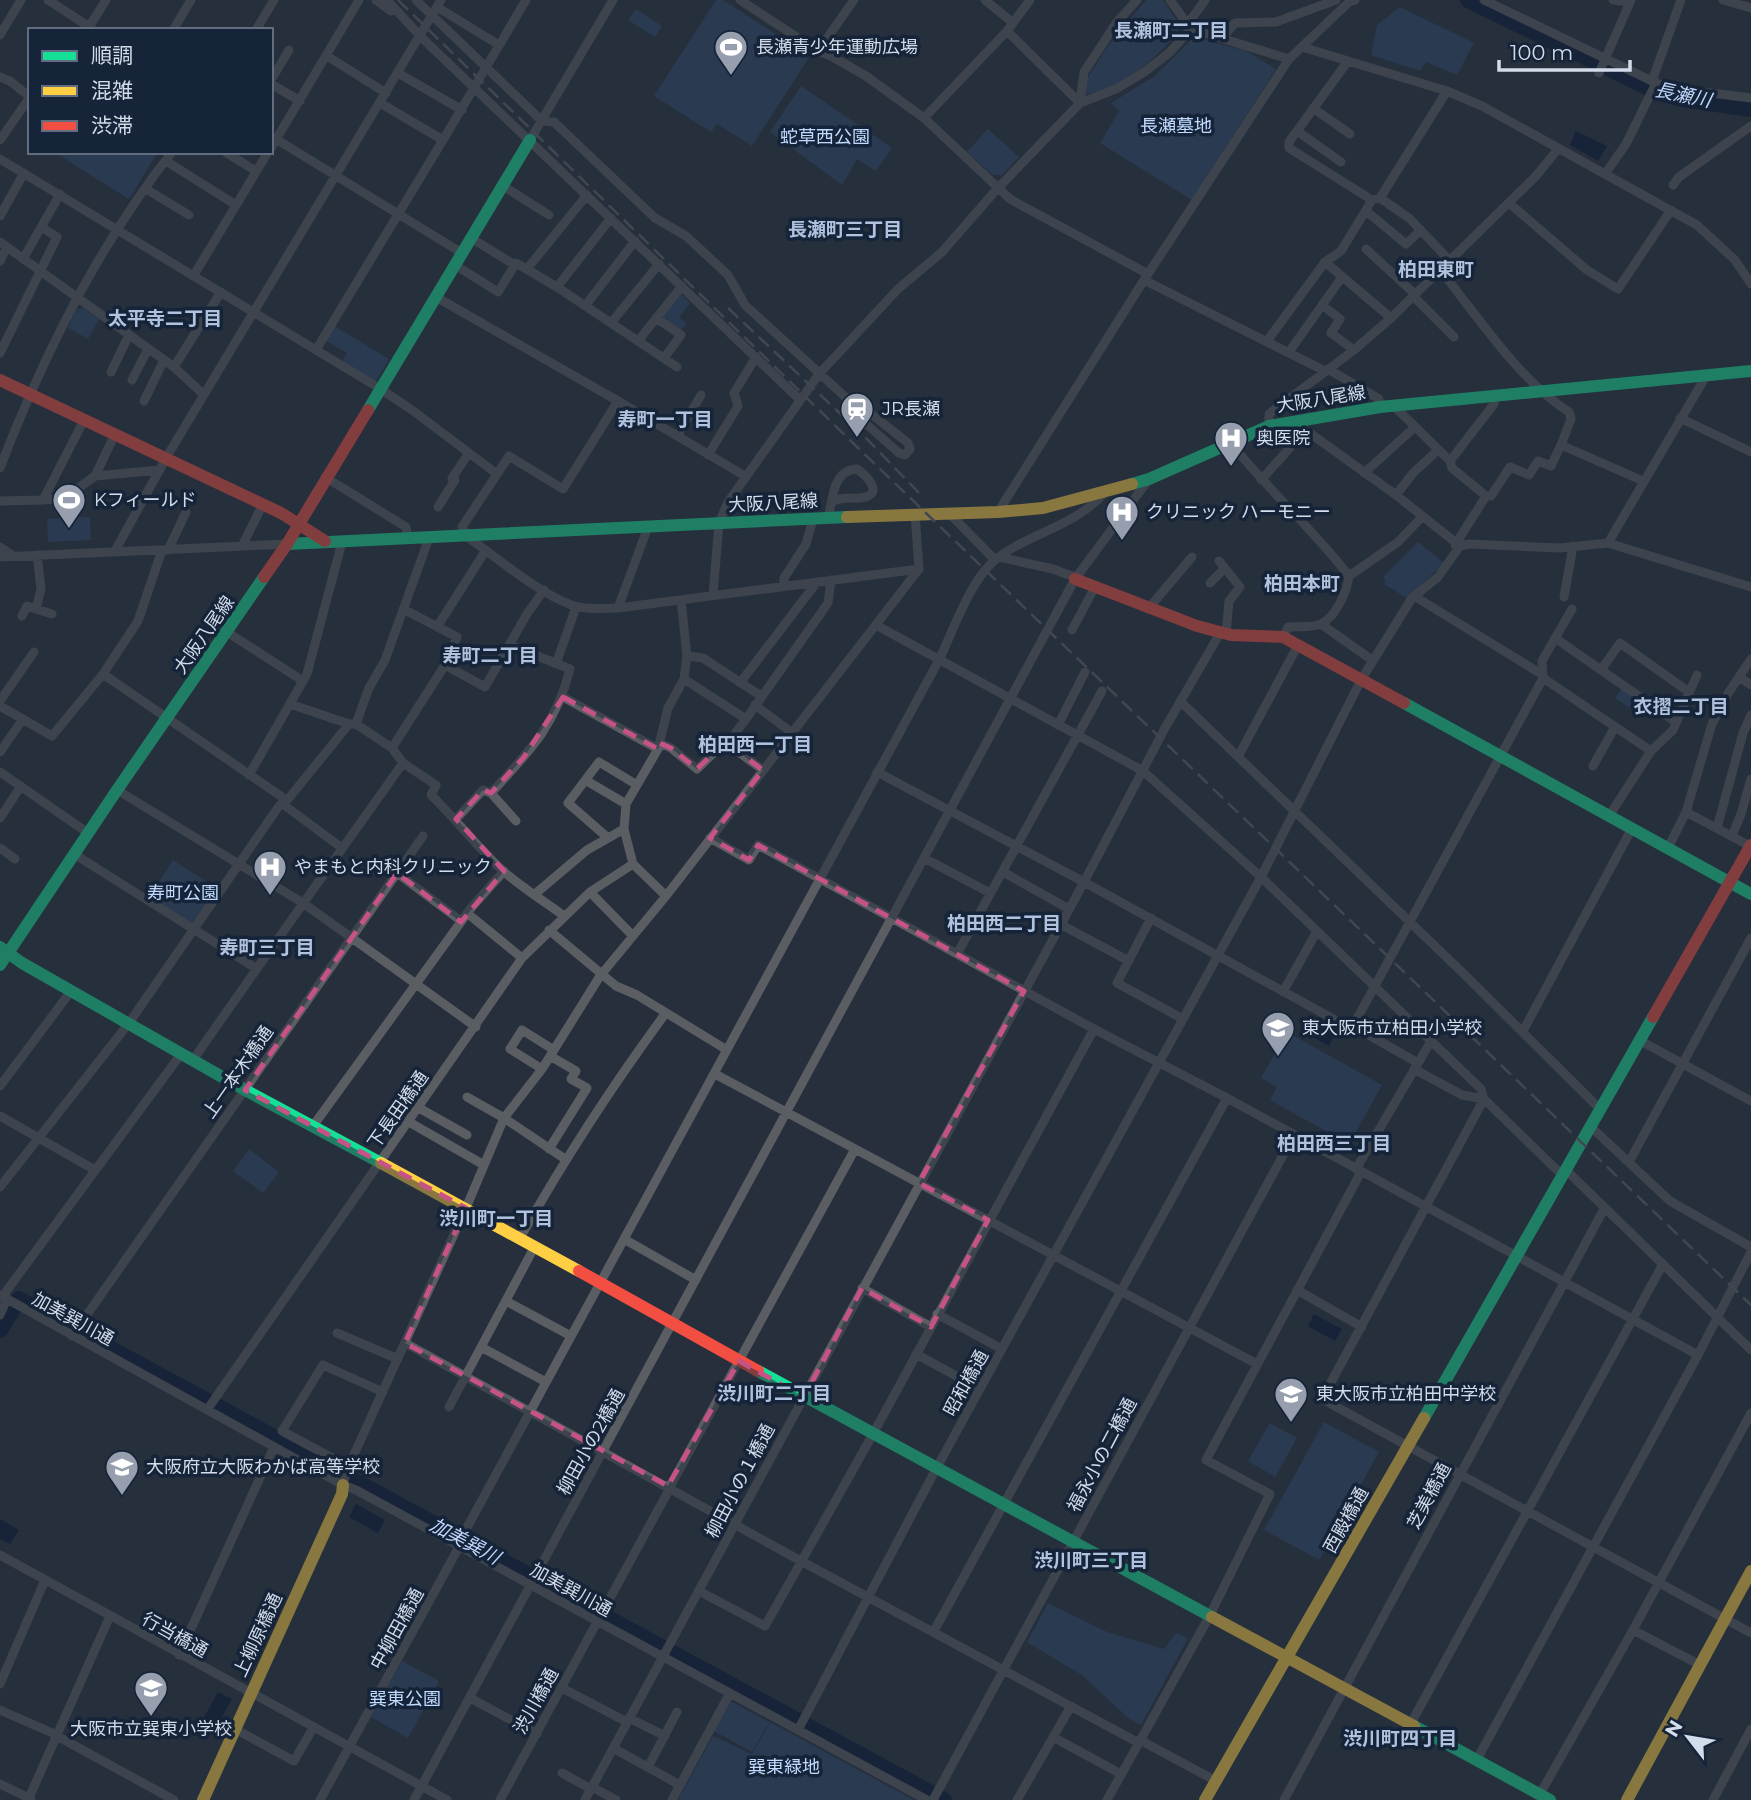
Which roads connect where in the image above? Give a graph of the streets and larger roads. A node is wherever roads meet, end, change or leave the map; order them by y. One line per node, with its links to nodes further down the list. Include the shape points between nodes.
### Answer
1 (21, 0): 35 (street)
2 (48, 0): 30 (street)
3 (106, 0): 31 (street)
4 (191, 0): 32 (street)
5 (274, 0): 33 (street)
6 (359, 0): 41 (street)
7 (376, 0): 34 (street)
8 (387, 0): 34 (street)
9 (416, 0): 26 (street)
10 (526, 0): 37 (street)
11 (740, 0): 40 (street)
12 (854, 0): 40 (street)
13 (985, 0): 28 (street)
14 (1030, 0): 28 (street)
15 (1137, 0): 59 (street, via 1084,72)
16 (1170, 0): 29 (street)
17 (1205, 0): 29 (street)
18 (1336, 0): 36 (street, via 1276,22 1235,23)
19 (1484, 0): 44 (street)
20 (1614, 0): 25 (street)
21 (1681, 0): 50 (street)
22 (1723, 0): 27 (street)
23 (611, 1): 63 (street)
24 (1349, 1): 38 (street)
25 (1631, 1): 44 (street)
26 (436, 7): 34 (street); 37 (street); 45 (street)
27 (1751, 8)
28 (1009, 27): 59 (street); 62 (street)
29 (1189, 27): 36 (street); 59 (street, via 1169,53 1143,73)
30 (89, 28)
31 (91, 28)
32 (174, 28)
33 (257, 28)
34 (417, 33): 46 (street); 51 (street)
35 (0, 35)
36 (1222, 38): 42 (street)
37 (499, 45): 45 (street)
38 (1301, 47): 42 (street); 43 (street)
39 (289, 50): 48 (street)
40 (818, 51): 62 (street, via 866,76)
41 (327, 56): 53 (street); 57 (street)
42 (1289, 59): 118 (street)
43 (1348, 61): 52 (street); 60 (street)
44 (1602, 66): 50 (street)
45 (486, 68): 51 (street); 63 (street)
46 (398, 72): 53 (street); 61 (street)
47 (0, 77): 54 (street)
48 (273, 78)
49 (273, 83): 57 (street)
50 (1653, 87): 55 (street); 81 (street, via 1626,144)
51 (475, 88): 61 (street); 69 (street)
52 (1447, 91): 72 (street); 89 (street)
53 (386, 93): 58 (street)
54 (28, 95)
55 (1751, 98)
56 (28, 100): 67 (street)
57 (300, 101): 70 (street)
58 (380, 103): 68 (street); 82 (street)
59 (1080, 103): 86 (street)
60 (1313, 108): 65 (street); 66 (street)
61 (462, 110): 68 (street)
62 (924, 118): 86 (street)
63 (542, 121): 69 (street); 150 (street, via 554,122 655,218 686,236 728,275 745,304)
64 (1751, 126): 83 (street)
65 (1297, 131): 78 (street); 89 (street, via 1289,148)
66 (1350, 134)
67 (0, 140)
68 (443, 140): 94 (street)
69 (530, 140): 84 (street); 88 (street)
70 (273, 142)
71 (273, 144): 82 (street)
72 (1558, 149): 81 (street); 90 (street)
73 (171, 154): 77 (street)
74 (228, 154): 79 (street)
75 (266, 154): 79 (street)
76 (0, 159): 80 (street)
77 (166, 161): 85 (street); 91 (street)
78 (1341, 162)
79 (257, 171): 91 (street)
80 (24, 173): 87 (street); 97 (street)
81 (1605, 174): 92 (street)
82 (336, 176): 94 (street); 129 (street)
83 (1673, 185)
84 (503, 186): 96 (street); 102 (street)
85 (146, 189): 95 (street); 100 (street)
86 (997, 189): 118 (street); 150 (street, via 942,252 898,289)
87 (60, 194): 99 (street); 100 (street)
88 (587, 195): 98 (street); 115 (street)
89 (1376, 199): 93 (street); 101 (street)
90 (1509, 202): 92 (street, via 1587,270 1618,289); 109 (street)
91 (236, 205): 117 (street)
92 (1671, 210): 120 (street, via 1697,225 1735,260)
93 (1366, 211): 101 (street, via 1406,244); 110 (street, via 1340,251)
94 (398, 214): 106 (street); 138 (street)
95 (188, 215)
96 (549, 215)
97 (0, 216)
98 (611, 218): 103 (street); 122 (street)
99 (41, 227): 107 (street); 114 (street, via 57,237)
100 (117, 230): 117 (street); 126 (street)
101 (1421, 230): 109 (street)
102 (471, 238): 106 (street); 113 (street)
103 (635, 241): 111 (street); 128 (street)
104 (3, 245): 107 (street); 108 (street)
105 (1366, 249): 124 (street)
106 (462, 253): 112 (street)
107 (23, 258): 114 (street)
108 (0, 261)
109 (1450, 261): 116 (street)
110 (1325, 262): 119 (street); 136 (street)
111 (659, 264): 121 (street); 132 (street)
112 (455, 265): 113 (street, via 498,292); 125 (street)
113 (515, 265): 115 (street)
114 (38, 270): 126 (street); 141 (street)
115 (527, 270): 122 (street)
116 (1441, 271): 124 (street); 156 (street)
117 (194, 275): 123 (street)
118 (1146, 277): 136 (street); 201 (street)
119 (1342, 277): 127 (street); 131 (street)
120 (1751, 284)
121 (682, 286): 130 (street); 143 (street)
122 (556, 287): 128 (street)
123 (221, 292): 129 (street); 145 (street)
124 (1415, 296): 131 (street); 134 (street)
125 (436, 297): 154 (street); 162 (street)
126 (77, 298): 133 (street); 155 (street)
127 (1322, 305): 139 (street, via 1340,319 1331,332); 140 (street)
128 (585, 306): 132 (street)
129 (254, 312): 138 (street); 157 (street)
130 (656, 318): 135 (street); 142 (street, via 681,335)
131 (1391, 318): 139 (street)
132 (611, 323): 135 (street)
133 (129, 335): 137 (street); 149 (street)
134 (1454, 337)
135 (638, 341): 142 (street)
136 (1266, 341): 140 (street)
137 (148, 349): 144 (street); 153 (street)
138 (316, 350): 154 (street)
139 (1354, 350): 147 (street)
140 (1289, 352): 147 (street)
141 (0, 353)
142 (664, 358): 146 (street)
143 (756, 358): 160 (street); 179 (street, via 734,393 738,406)
144 (164, 360): 145 (street); 161 (street)
145 (174, 367): 157 (street)
146 (677, 367)
147 (1327, 370): 165 (street, via 1378,399); 169 (street, via 1269,414)
148 (1751, 371): 151 (street, 大阪八尾線)
149 (111, 372)
150 (819, 374): 160 (street); 163 (street)
151 (1706, 376): 156 (street, 大阪八尾線); 166 (street)
152 (0, 380): 155 (street)
153 (132, 380)
154 (379, 388): 178 (street); 186 (street)
155 (29, 393): 167 (street); 182 (street)
156 (1542, 393): 159 (street, 大阪八尾線); 175 (street, via 1569,412 1571,419)
157 (204, 395): 181 (street)
158 (701, 395): 173 (street)
159 (1494, 397): 164 (street, 大阪八尾線); 180 (street, via 1494,404)
160 (800, 400): 187 (street)
161 (144, 401)
162 (618, 401): 173 (street); 184 (street, via 564,489 509,456)
163 (853, 404): 163 (street, via 908,443 905,455 865,423)
164 (1394, 406): 165 (street, 大阪八尾線); 170 (street)
165 (1380, 407): 168 (street, 大阪八尾線)
166 (1680, 418): 177 (street); 190 (street)
167 (84, 420): 172 (street); 194 (street)
168 (1293, 421): 169 (street, 大阪八尾線); 171 (street)
169 (1269, 426): 174 (street, 大阪八尾線)
170 (1415, 427): 176 (street); 183 (street)
171 (1305, 431): 183 (street); 189 (street)
172 (115, 434): 181 (street); 185 (street)
173 (677, 436): 179 (street)
174 (1230, 442): 188 (street, 大阪八尾線); 189 (street)
175 (1561, 445): 190 (street); 193 (street, 昭和橋通, via 1551,466 1538,461 1529,475 1510,467 1491,496)
176 (1438, 450): 180 (street); 192 (street)
177 (1751, 452)
178 (469, 453): 184 (street); 199 (street)
179 (708, 455): 187 (street)
180 (1450, 461): 193 (street, via 1452,468)
181 (163, 464): 185 (street); 198 (street); 224 (street)
182 (0, 468)
183 (1364, 473): 192 (street)
184 (497, 474): 211 (street, via 462,527)
185 (95, 476): 194 (street, via 65,498)
186 (326, 477): 209 (street); 213 (street, via 406,527)
187 (744, 477): 208 (street)
188 (1149, 479): 191 (street, 大阪八尾線); 232 (street, 柳田小の2橋通)
189 (1261, 480): 231 (street)
190 (1643, 481): 215 (street)
191 (1104, 493): 197 (street, 大阪八尾線); 204 (street)
192 (1396, 495): 205 (street)
193 (1486, 496): 218 (street, 昭和橋通)
194 (43, 500): 195 (street)
195 (0, 501)
196 (833, 501): 196 (street, via 835,485 846,471 857,469 872,483 874,489 867,497); 206 (street)
197 (1070, 502): 201 (street, 大阪八尾線); 204 (street)
198 (263, 504): 209 (street); 220 (street)
199 (438, 507)
200 (186, 512): 222 (street)
201 (998, 512): 202 (street, 大阪八尾線)
202 (949, 513): 203 (street, 大阪八尾線); 229 (street)
203 (915, 514): 206 (street, 大阪八尾線); 230 (street)
204 (1077, 516): 229 (street)
205 (1422, 517): 218 (street); 231 (street, via 1398,542)
206 (828, 518): 207 (street, 大阪八尾線)
207 (813, 519): 208 (street, 大阪八尾線); 236 (street, via 806,544 784,578)
208 (719, 523): 210 (street, 大阪八尾線); 240 (street)
209 (298, 524): 216 (street); 217 (street)
210 (648, 527): 211 (street, 大阪八尾線); 245 (street)
211 (466, 536): 212 (street, 大阪八尾線); 223 (street)
212 (429, 538): 213 (street, 大阪八尾線); 247 (street)
213 (408, 539): 214 (street, 大阪八尾線)
214 (342, 542): 216 (street, 大阪八尾線); 277 (street)
215 (1608, 542): 219 (street); 238 (street)
216 (328, 543): 217 (street, 大阪八尾線)
217 (287, 544): 220 (street); 256 (street, 大阪八尾線)
218 (1457, 546): 219 (street); 241 (street, 昭和橋通, via 1438,577)
219 (1573, 546): 242 (street)
220 (242, 547): 222 (street)
221 (0, 548): 225 (street)
222 (165, 550): 224 (street); 271 (street, via 138,621)
223 (486, 550): 239 (street); 254 (street)
224 (115, 551): 226 (street)
225 (12, 555): 226 (street); 227 (street)
226 (37, 555): 246 (street, via 41,589)
227 (0, 557)
228 (1192, 557): 248 (street)
229 (997, 558): 232 (street, via 1053,569); 265 (street, 中柳田橋通, via 980,574)
230 (919, 569): 233 (street); 253 (street)
231 (1349, 576): 252 (street, via 1342,597)
232 (1076, 579): 237 (street); 284 (street, 柳田小の2橋通)
233 (831, 580): 234 (street); 283 (street, via 828,603)
234 (817, 582): 236 (street); 278 (street)
235 (1210, 583): 257 (street, via 1222,565 1240,587 1229,601)
236 (784, 586): 240 (street)
237 (1095, 587): 248 (street); 255 (street)
238 (1751, 587)
239 (544, 590): 244 (street); 260 (street)
240 (713, 595): 243 (street)
241 (1414, 596): 266 (street, 昭和橋通); 273 (street)
242 (1564, 597)
243 (681, 600): 245 (street); 263 (street)
244 (576, 607): 245 (street); 267 (street)
245 (618, 608)
246 (36, 609): 250 (street); 251 (street, via 27,606)
247 (403, 609): 254 (street); 294 (street, via 385,660)
248 (1148, 609): 257 (street)
249 (1572, 609): 259 (street)
250 (52, 614)
251 (22, 615)
252 (1321, 624): 258 (street, via 1288,627); 266 (street)
253 (876, 625): 265 (street); 297 (street)
254 (436, 627): 268 (street, via 457,638)
255 (1072, 629)
256 (228, 632): 277 (street); 290 (street, 大阪八尾線)
257 (1223, 633): 258 (street); 285 (street, 柳田小の１橋通)
258 (1283, 637): 261 (street)
259 (1555, 638): 269 (street); 273 (street, via 1542,661)
260 (510, 645): 267 (street); 268 (street, via 485,687)
261 (1298, 645): 276 (street); 304 (street)
262 (34, 652): 286 (street)
263 (687, 656): 275 (street); 278 (street, via 703,659)
264 (1751, 659): 274 (street)
265 (939, 660): 284 (street); 311 (street, 中柳田橋通)
266 (1372, 660): 276 (street, 昭和橋通)
267 (556, 664): 282 (street, via 570,669)
268 (445, 665): 301 (street)
269 (1601, 670): 281 (street, via 1620,643); 293 (street)
270 (1085, 672): 295 (street)
271 (103, 674): 290 (street); 291 (street, via 52,736)
272 (1696, 675): 281 (street)
273 (1543, 677): 296 (street); 305 (street)
274 (1738, 677): 279 (street); 323 (street, via 1712,724)
275 (684, 679): 292 (street); 300 (street, via 668,708)
276 (1361, 680): 305 (street); 322 (street, 昭和橋通)
277 (303, 681): 287 (street)
278 (740, 683): 283 (street)
279 (1751, 685)
280 (1102, 691): 298 (street)
281 (1689, 692): 293 (street)
282 (563, 696): 300 (street); 318 (street, via 546,729)
283 (761, 696): 288 (street)
284 (1010, 699): 295 (street); 321 (street, 柳田小の2橋通)
285 (1180, 701): 304 (street); 309 (street, 柳田小の１橋通)
286 (0, 703): 291 (street)
287 (290, 704): 294 (street); 312 (street)
288 (755, 705): 292 (street); 297 (street)
289 (1751, 715): 329 (street)
290 (167, 718): 312 (street); 317 (street, 大阪八尾線)
291 (23, 719): 303 (street)
292 (746, 719): 299 (street)
293 (1676, 722): 302 (street)
294 (352, 724): 301 (street); 319 (street)
295 (1058, 725): 298 (street)
296 (1615, 727): 302 (street); 307 (street)
297 (790, 733): 308 (street)
298 (1078, 736): 309 (street); 337 (street)
299 (727, 744): 300 (street, via 697,769 671,748); 308 (street)
300 (659, 746): 315 (street)
301 (392, 748): 306 (street)
302 (1651, 751): 324 (street)
303 (0, 752)
304 (1239, 755): 322 (street)
305 (1500, 755): 324 (street); 364 (street)
306 (402, 763): 326 (street, via 436,785 431,794); 339 (street)
307 (1593, 766)
308 (764, 770): 335 (street)
309 (1143, 771): 349 (street); 352 (street, 柳田小の１橋通)
310 (0, 772): 316 (street)
311 (877, 772): 321 (street); 350 (street, 中柳田橋通)
312 (249, 775): 319 (street)
313 (1751, 779): 333 (street)
314 (587, 780): 315 (street, via 599,762); 320 (street); 334 (street, via 568,803)
315 (637, 785): 320 (street)
316 (21, 786): 325 (street); 331 (street)
317 (117, 790): 331 (street, 大阪八尾線); 344 (street)
318 (491, 793): 326 (street, via 482,790); 327 (street)
319 (284, 801): 339 (street); 344 (street)
320 (626, 804): 330 (street)
321 (950, 811): 337 (street); 343 (street, 柳田小の2橋通)
322 (1296, 811): 349 (street, 昭和橋通); 364 (street)
323 (1686, 812): 329 (street); 340 (street)
324 (1609, 816): 328 (street)
325 (0, 818)
326 (456, 819): 346 (street)
327 (516, 821)
328 (1632, 828): 340 (street); 392 (street)
329 (1717, 828): 333 (street)
330 (624, 829): 334 (street); 345 (street)
331 (89, 833): 341 (street, 大阪八尾線)
332 (423, 836): 348 (street, 上一本木橋通)
333 (1732, 836): 336 (street)
334 (608, 838): 355 (street)
335 (710, 838): 350 (street, via 749,860 758,845); 357 (street)
336 (1751, 845): 351 (street, 西殿橋通)
337 (1017, 846): 347 (street); 352 (street)
338 (0, 848): 342 (street)
339 (342, 848): 358 (street)
340 (1668, 848): 351 (street)
341 (74, 854): 366 (street); 373 (street, 大阪八尾線)
342 (15, 859)
343 (924, 859): 354 (street); 363 (street, 柳田小の2橋通)
344 (239, 864): 358 (street); 366 (street)
345 (633, 864): 353 (street, 下長田橋通); 357 (street)
346 (504, 871): 355 (street); 361 (street)
347 (1003, 872): 354 (street); 359 (street)
348 (397, 873): 361 (street); 370 (street, 上一本木橋通)
349 (1261, 877): 368 (street); 375 (street, 昭和橋通)
350 (819, 879): 363 (street); 395 (street, 中柳田橋通)
351 (1730, 881): 356 (street); 393 (street, 西殿橋通)
352 (1084, 882): 359 (street, 柳田小の１橋通); 362 (street)
353 (590, 892): 360 (street, 下長田橋通); 369 (street)
354 (990, 893): 374 (street)
355 (535, 894): 360 (street)
356 (1751, 894)
357 (666, 896): 369 (street)
358 (303, 903): 370 (street); 379 (street)
359 (1069, 909): 365 (street, 柳田小の１橋通)
360 (564, 916): 367 (street, 下長田橋通)
361 (464, 917): 376 (street); 381 (street)
362 (1151, 918): 375 (street); 377 (street)
363 (892, 919): 374 (street); 411 (street, 柳田小の2橋通)
364 (1410, 921): 382 (street); 392 (street)
365 (1060, 924): 377 (street); 383 (street, 柳田小の１橋通)
366 (194, 930): 379 (street); 388 (street)
367 (549, 930): 376 (street, 下長田橋通); 380 (street)
368 (1317, 931): 382 (street); 385 (street)
369 (633, 936): 380 (street)
370 (352, 938): 381 (street); 404 (street, 上一本木橋通)
371 (1751, 938): 399 (street)
372 (0, 941): 373 (street)
373 (4, 949): 378 (street, 大阪八尾線); 384 (street)
374 (957, 954): 383 (street)
375 (1218, 955): 385 (street); 387 (street, 昭和橋通)
376 (522, 958): 390 (street, 下長田橋通)
377 (1129, 961): 387 (street, via 1117,983)
378 (0, 965)
379 (257, 969): 397 (street)
380 (600, 976): 386 (street); 396 (street)
381 (416, 984): 390 (street); 415 (street)
382 (1374, 986): 389 (street); 394 (street)
383 (1024, 990): 391 (street); 429 (street, 柳田小の１橋通)
384 (71, 991): 388 (street); 403 (street)
385 (1283, 992): 389 (street)
386 (665, 1014): 395 (street); 422 (street)
387 (1183, 1019): 398 (street, 昭和橋通)
388 (129, 1023): 397 (street); 419 (street)
389 (1353, 1026): 400 (street)
390 (476, 1027): 409 (street, 下長田橋通)
391 (1094, 1029): 398 (street); 434 (street)
392 (1524, 1031): 410 (street)
393 (1639, 1040): 399 (street); 410 (street, 西殿橋通)
394 (1431, 1041): 400 (street); 407 (street, via 1481,1089)
395 (727, 1050): 402 (street, 中柳田橋通)
396 (552, 1053): 401 (street); 401 (street, via 522,1030 510,1049); 420 (street, via 576,1071 571,1079 587,1088)
397 (187, 1057): 404 (street); 426 (street)
398 (1159, 1063): 406 (street); 439 (street, 昭和橋通)
399 (1683, 1064): 408 (street); 424 (street)
400 (1416, 1066): 407 (street, via 1462,1095); 427 (street)
401 (542, 1069): 413 (street)
402 (715, 1074): 411 (street); 436 (street, 中柳田橋通)
403 (0, 1086)
404 (245, 1090): 415 (street); 458 (street, 上一本木橋通)
405 (467, 1097): 413 (street)
406 (1227, 1098): 417 (street); 447 (street)
407 (1484, 1099): 428 (street); 432 (street)
408 (1751, 1101)
409 (419, 1108): 414 (street, 下長田橋通); 418 (street)
410 (1600, 1109): 416 (street, 西殿橋通)
411 (787, 1113): 421 (street); 442 (street, 柳田小の2橋通)
412 (0, 1116): 419 (street)
413 (504, 1118): 420 (street); 425 (street)
414 (409, 1122): 423 (street, 下長田橋通); 425 (street)
415 (313, 1126): 423 (street)
416 (1590, 1126): 424 (street); 428 (street, 西殿橋通)
417 (1294, 1135): 427 (street); 457 (street, 福永小の二橋通)
418 (467, 1136)
419 (38, 1137): 426 (street); 430 (street)
420 (550, 1149): 422 (street)
421 (855, 1149): 429 (street); 468 (street, 渋川橋通)
422 (565, 1159): 435 (street)
423 (381, 1162): 431 (street); 475 (street, 下長田橋通)
424 (1629, 1163): 438 (street, via 1670,1201)
425 (484, 1165): 431 (street)
426 (95, 1170): 448 (street)
427 (1358, 1170): 432 (street); 446 (street)
428 (1563, 1172): 433 (street); 440 (street, 西殿橋通)
429 (919, 1183): 434 (street); 445 (street, 柳田小の１橋通)
430 (0, 1187)
431 (466, 1208): 435 (street); 461 (street)
432 (1427, 1208): 440 (street); 456 (street)
433 (1604, 1209): 441 (street); 444 (street, 芝美橋通)
434 (988, 1220): 439 (street); 450 (street)
435 (520, 1238): 437 (street)
436 (624, 1239): 442 (street); 443 (street, 中柳田橋通)
437 (535, 1246): 443 (street); 449 (street)
438 (1751, 1250): 452 (street)
439 (1053, 1256): 447 (street); 463 (street, 昭和橋通)
440 (1516, 1256): 444 (street); 481 (street, 西殿橋通)
441 (1663, 1264): 452 (street); 453 (street)
442 (696, 1280): 454 (street, 柳田小の2橋通)
443 (600, 1283): 454 (street); 460 (street, 中柳田橋通)
444 (1564, 1283): 453 (street); 485 (street, 芝美橋通)
445 (862, 1289): 455 (street); 474 (street, 柳田小の１橋通)
446 (1297, 1290): 456 (street); 469 (street)
447 (1122, 1292): 457 (street); 487 (street)
448 (7, 1300): 451 (street); 458 (street, 加美巽川通)
449 (506, 1301): 460 (street); 462 (street)
450 (937, 1314): 455 (street); 463 (street)
451 (0, 1315)
452 (1718, 1317): 464 (street); 466 (street)
453 (1632, 1320): 466 (street); 488 (street)
454 (673, 1325): 468 (street); 482 (street, 柳田小の2橋通)
455 (931, 1326): 465 (street)
456 (1362, 1326): 481 (street, via 1322,1399)
457 (1189, 1328): 469 (street); 491 (street, 福永小の二橋通)
458 (75, 1332): 475 (street, 加美巽川通)
459 (337, 1333): 467 (street)
460 (571, 1336): 471 (street, 中柳田橋通)
461 (405, 1343): 467 (street); 470 (street)
462 (481, 1347): 470 (street); 471 (street)
463 (1002, 1349): 472 (street, 昭和橋通)
464 (1751, 1350)
465 (916, 1354): 472 (street); 479 (street)
466 (1698, 1355): 492 (street)
467 (398, 1359): 473 (street)
468 (739, 1361): 474 (street); 486 (street, 渋川橋通)
469 (1257, 1364): 503 (street, via 1206,1460 1270,1494)
470 (465, 1376): 476 (street); 477 (street)
471 (546, 1382): 477 (street, 中柳田橋通)
472 (980, 1389): 483 (street, 昭和橋通)
473 (383, 1392): 484 (street); 484 (street, via 323,1366 282,1432)
474 (804, 1397): 479 (street); 489 (street, 柳田小の１橋通)
475 (210, 1405): 480 (street, 加美巽川通)
476 (449, 1407)
477 (530, 1412): 482 (street); 490 (street, 中柳田橋通)
478 (1751, 1413): 498 (street)
479 (873, 1434): 483 (street); 494 (street)
480 (274, 1447): 484 (street, 加美巽川通); 509 (street)
481 (1407, 1447): 485 (street); 510 (street, 西殿橋通)
482 (604, 1451): 486 (street); 497 (street, 柳田小の2橋通)
483 (936, 1469): 487 (street); 500 (street, 昭和橋通)
484 (345, 1475): 490 (street, 加美巽川通); 516 (street, 上柳原橋通, via 342,1494)
485 (1458, 1475): 488 (street); 515 (street, 芝美橋通)
486 (669, 1487): 489 (street); 502 (street, 渋川橋通)
487 (1004, 1506): 491 (street); 506 (street)
488 (1527, 1511): 492 (street); 523 (street)
489 (735, 1524): 494 (street); 499 (street, 柳田小の１橋通)
490 (460, 1542): 497 (street, 加美巽川通); 533 (street, 中柳田橋通)
491 (1072, 1543): 503 (street); 512 (street, 福永小の二橋通)
492 (1594, 1546): 498 (street); 535 (street)
493 (0, 1555): 496 (street, 行当橋通)
494 (801, 1561): 499 (street, via 765,1626); 500 (street)
495 (1751, 1572): 504 (street)
496 (45, 1580): 501 (street, 行当橋通); 513 (street)
497 (534, 1580): 502 (street, 加美巽川通); 518 (street, 柳田小の2橋通)
498 (1659, 1583): 504 (street); 505 (street)
499 (699, 1591): 508 (street, 柳田小の１橋通)
500 (869, 1598): 506 (street); 527 (street, 昭和橋通)
501 (110, 1616): 509 (street, 行当橋通); 529 (street)
502 (600, 1616): 508 (street, 加美巽川通); 514 (street, 渋川橋通)
503 (1209, 1617): 510 (street); 532 (street)
504 (1725, 1619): 507 (street); 511 (street)
505 (1633, 1630): 511 (street); 545 (street)
506 (934, 1631): 512 (street)
507 (1751, 1633)
508 (665, 1652): 517 (street, 加美巽川通); 522 (street, 柳田小の１橋通)
509 (179, 1655): 516 (street, 行当橋通)
510 (1289, 1658): 515 (street); 539 (street, 西殿橋通)
511 (1700, 1665): 561 (street)
512 (1004, 1669): 519 (street); 544 (street, 福永小の二橋通)
513 (0, 1684)
514 (562, 1688): 522 (street); 528 (street, 渋川橋通)
515 (1344, 1689): 523 (street); 560 (street, 芝美橋通)
516 (251, 1693): 524 (street, 行当橋通); 525 (street, 上柳原橋通)
517 (730, 1693): 527 (street, 加美巽川通); 541 (street)
518 (470, 1698): 528 (street); 542 (street, 柳田小の2橋通)
519 (1071, 1706): 531 (street); 532 (street)
520 (0, 1710): 529 (street)
521 (677, 1712): 530 (street)
522 (628, 1720): 530 (street); 534 (street, 柳田小の１橋通)
523 (1410, 1725): 535 (street)
524 (313, 1728): 525 (street, via 294,1761); 533 (street, 行当橋通)
525 (235, 1729): 548 (street, 上柳原橋通)
526 (1751, 1729): 562 (street)
527 (798, 1730): 556 (street, 加美巽川通)
528 (537, 1734): 552 (street, 渋川橋通)
529 (57, 1735): 546 (street); 547 (street)
530 (664, 1736): 536 (street)
531 (1053, 1737): 538 (street); 557 (street)
532 (1140, 1742): 538 (street); 539 (street)
533 (351, 1746): 542 (street, 行当橋通); 549 (street, 中柳田橋通)
534 (613, 1748): 536 (street); 543 (street, 柳田小の１橋通)
535 (1476, 1761): 545 (street)
536 (648, 1767): 541 (street)
537 (562, 1773): 543 (street)
538 (1121, 1774): 558 (street)
539 (1216, 1781): 559 (street, 西殿橋通)
540 (0, 1784): 546 (street)
541 (680, 1785): 555 (street)
542 (422, 1786): 550 (street, 柳田小の2橋通); 551 (street, 行当橋通)
543 (591, 1788): 553 (street, 柳田小の１橋通); 554 (street)
544 (935, 1796)
545 (1545, 1797)
546 (30, 1799)
547 (174, 1800)
548 (203, 1800)
549 (320, 1800)
550 (414, 1800)
551 (447, 1800)
552 (500, 1800)
553 (585, 1800)
554 (616, 1800)
555 (672, 1800)
556 (926, 1800)
557 (1017, 1800)
558 (1107, 1800)
559 (1205, 1800)
560 (1284, 1800)
561 (1627, 1800)
562 (1713, 1800)

